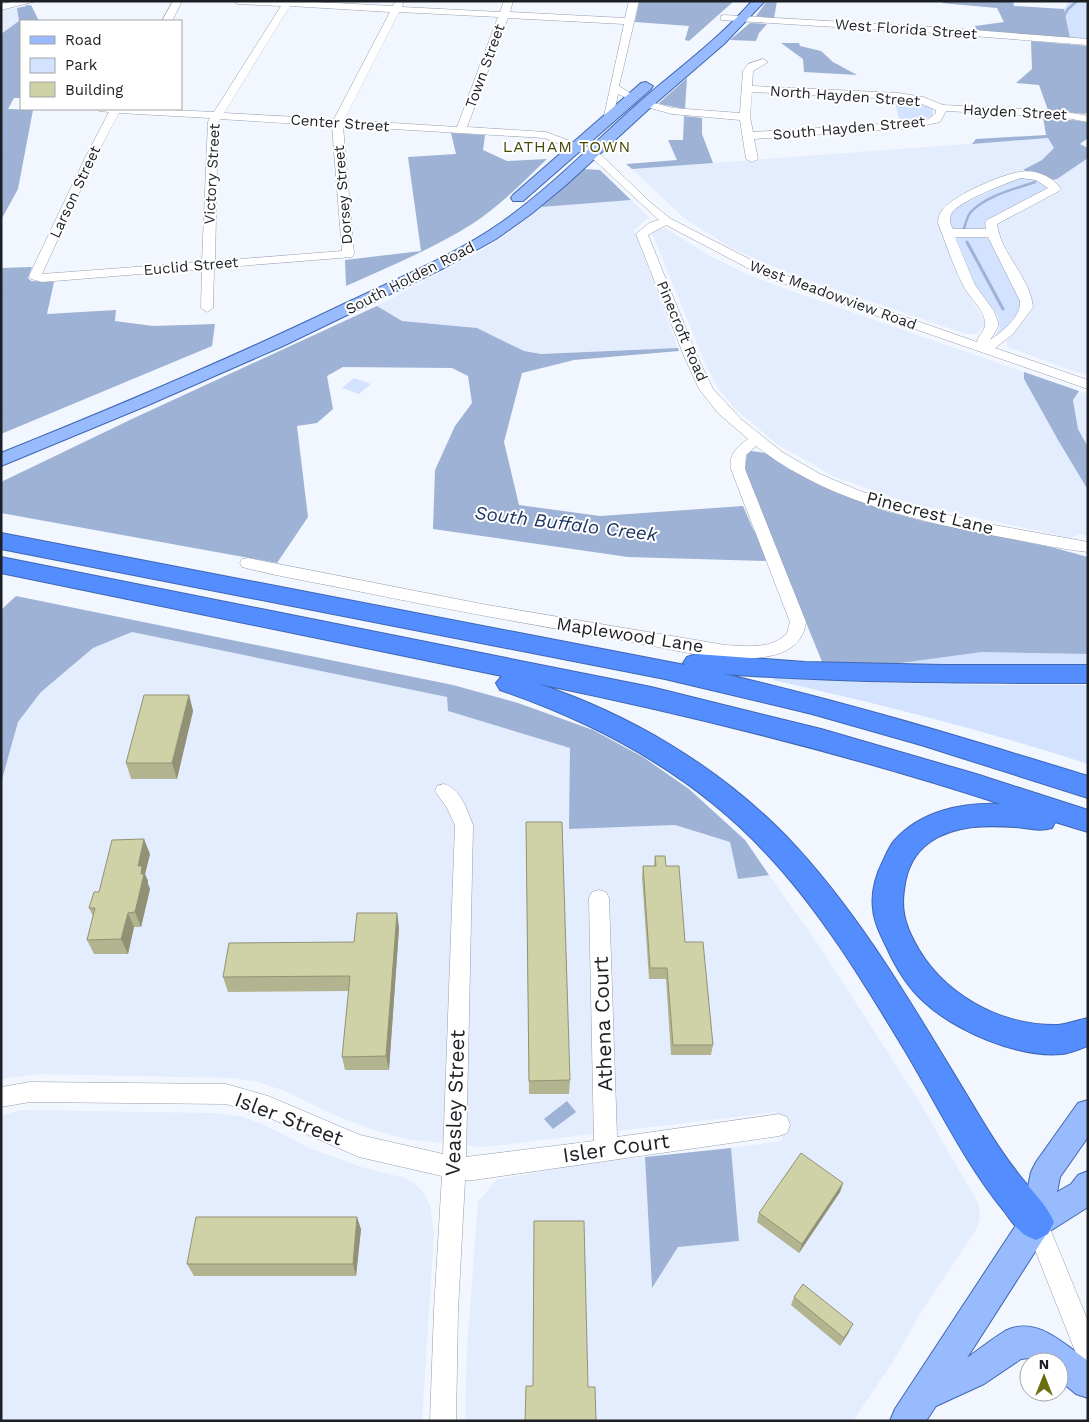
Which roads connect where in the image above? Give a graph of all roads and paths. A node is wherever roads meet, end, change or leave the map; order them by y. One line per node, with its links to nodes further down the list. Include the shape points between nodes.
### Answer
1 (32, 1): 10 (street)
2 (178, 1): 12 (street)
3 (238, 1): 7 (street)
4 (509, 1): 11 (street, Town Street)
5 (634, 1): 14 (street)
6 (759, 1): 13 (main road, South Holden Road)
7 (288, 3): 8 (street); 26 (street, Victory Street)
8 (398, 5): 11 (street); 30 (street, Dorsey Street)
9 (738, 6): 15 (main road)
10 (1, 7)
11 (504, 15): 14 (street); 31 (street, Town Street)
12 (168, 20)
13 (744, 20): 15 (street, West Florida Street); 16 (street, West Florida Street); 22 (main road, South Holden Road)
14 (630, 21): 19 (street)
15 (721, 21)
16 (1088, 42)
17 (763, 62): 20 (street, via 748,71)
18 (654, 79): 21 (main road, South Holden Road)
19 (614, 87): 21 (street); 27 (street)
20 (747, 89): 23 (street, North Hayden Street, via 898,96 919,99); 28 (street)
21 (631, 98): 27 (main road, South Holden Road)
22 (647, 104): 28 (street, via 672,111); 34 (main road, South Holden Road)
23 (941, 108): 29 (street, Hayden Street, via 1061,114); 32 (street, South Hayden Street, via 939,118 914,125)
24 (115, 110): 41 (street, Larson Street)
25 (133, 110): 26 (street, Center Street)
26 (216, 115): 30 (street, Center Street); 40 (street, Victory Street, via 213,122)
27 (609, 116): 33 (main road, South Holden Road)
28 (745, 117): 32 (street)
29 (1088, 119)
30 (337, 123): 31 (street, Center Street); 39 (street, Dorsey Street)
31 (460, 130): 33 (street, Center Street, via 546,135)
32 (747, 136): 35 (street)
33 (576, 145): 34 (street, West Meadowview Road); 46 (main road, South Holden Road, via 500,213 452,244 228,350)
34 (594, 153): 36 (street, West Meadowview Road); 47 (main road, South Holden Road, via 506,225 462,252 240,360)
35 (752, 158)
36 (667, 221): 43 (street, West Meadowview Road, via 769,274); 45 (street, Pinecroft Road, via 642,234 690,356 707,389 722,409)
37 (948, 233): 38 (street); 38 (street, via 944,219 954,205 1020,175 1050,182 1055,189 1050,193 991,222); 43 (street, via 969,285 992,322)
38 (993, 233): 43 (street, via 1027,306 1024,314 999,342)
39 (348, 254): 40 (street, Euclid Street)
40 (207, 264): 41 (street, Euclid Street); 42 (street, Victory Street)
41 (35, 276)
42 (207, 308)
43 (983, 348): 44 (street, West Meadowview Road)
44 (1088, 384)
45 (756, 440): 49 (street, Pinecrest Lane, via 802,471 863,498 933,517); 50 (street, Maplewood Lane, via 742,450 736,460 798,622 794,637 774,650 743,652 588,629)
46 (1, 444)
47 (1, 460)
48 (1, 541): 52 (highway)
49 (1088, 547)
50 (248, 563)
51 (1, 565): 53 (highway)
52 (406, 620): 54 (highway, via 719,665 824,672); 55 (highway, via 665,670 776,696 923,735)
53 (390, 645): 57 (highway, via 732,716 976,785); 66 (highway, via 535,692 595,716 678,762 751,820 828,907 890,998 999,1176)
54 (1088, 674)
55 (1088, 787)
56 (444, 792): 64 (street, Veasley Street, via 455,804 464,825)
57 (1088, 823): 59 (highway, via 990,814 962,816 924,830 898,858 890,880 887,904 892,926 915,972 931,990 973,1020 997,1030 1033,1037 1062,1039)
58 (599, 898): 63 (street, Athena Court)
59 (1088, 1032)
60 (1, 1097): 64 (street, Isler Street, via 30,1092 226,1094 268,1106 359,1146)
61 (1088, 1113): 66 (main road, via 1046,1172)
62 (779, 1125): 63 (street, Isler Court)
63 (606, 1149): 64 (street, Isler Court, via 501,1166)
64 (454, 1168): 70 (street, Veasley Street)
65 (1088, 1185): 66 (main road, via 1082,1194)
66 (1036, 1222): 67 (street); 69 (main road)
67 (1088, 1352)
68 (1088, 1382): 69 (main road, via 1032,1342 1016,1343 973,1373)
69 (925, 1394): 71 (main road)
70 (443, 1421)
71 (907, 1421)

